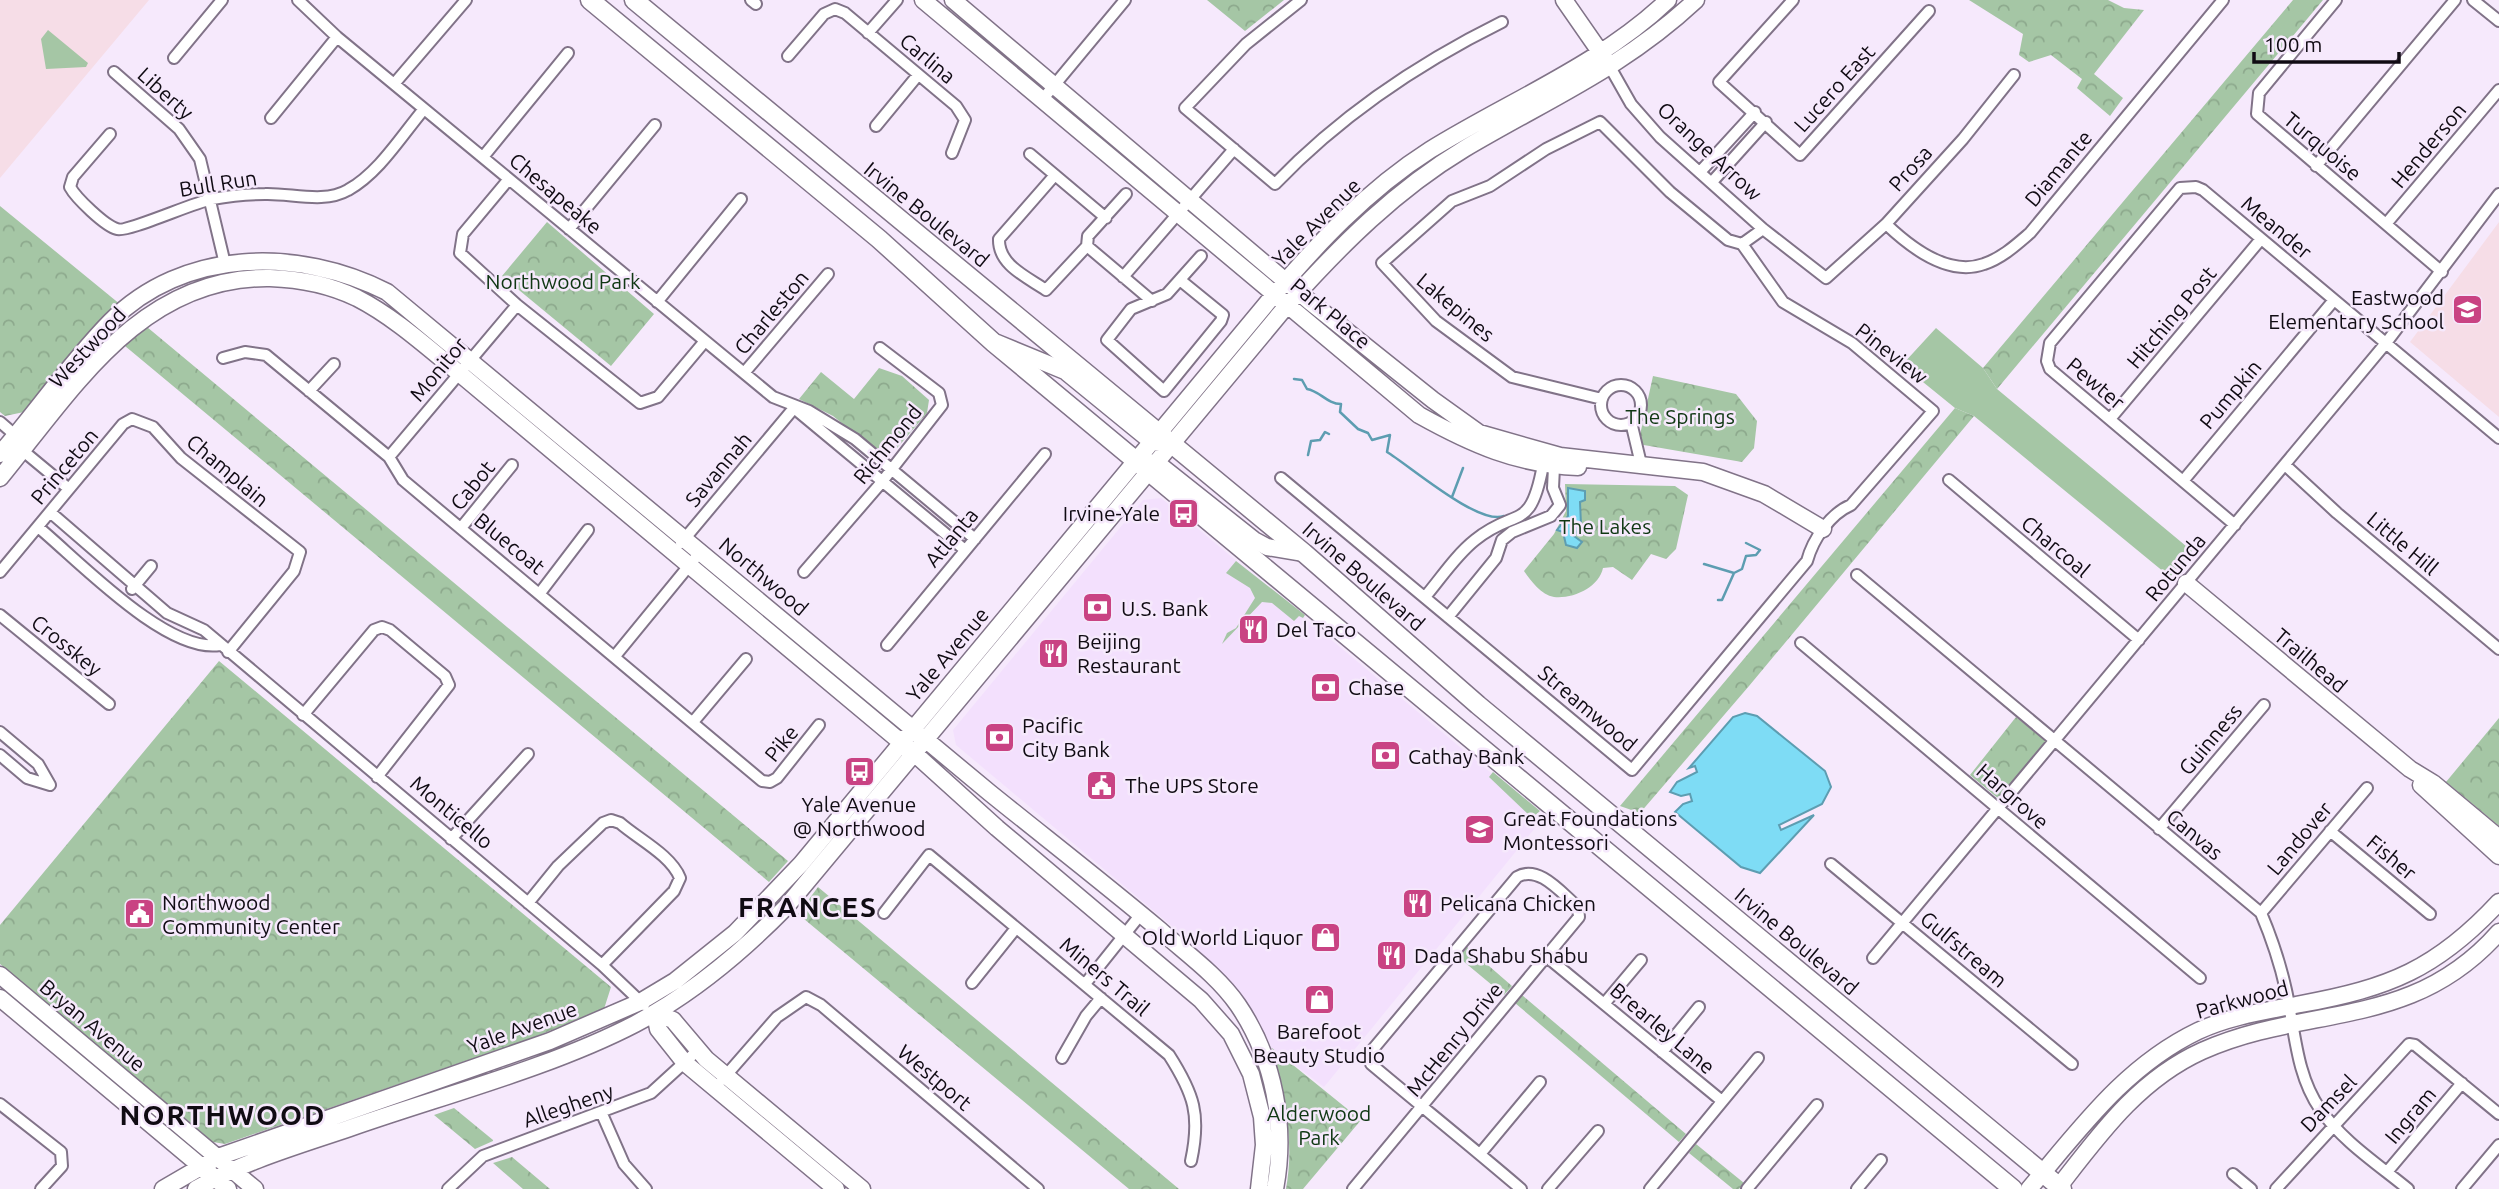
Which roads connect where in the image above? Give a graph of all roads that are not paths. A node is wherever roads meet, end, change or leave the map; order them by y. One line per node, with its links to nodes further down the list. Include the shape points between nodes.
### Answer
1 (222, 0): 27 (street)
2 (298, 0): 23 (street, Chesapeake)
3 (466, 0): 32 (street)
4 (590, 0): 83 (main road, via 878,239)
5 (634, 0): 99 (main road, Irvine Boulevard)
6 (897, 0): 22 (street)
7 (923, 0): 35 (street, Park Place)
8 (953, 0): 33 (street, Park Place)
9 (1125, 0): 33 (street)
10 (1301, 0): 44 (street, via 1246,44 1185,108)
11 (1564, 0): 25 (street, Orange Arrow)
12 (1668, 0): 25 (street, Yale Avenue)
13 (1696, 0): 28 (street, Yale Avenue, via 1659,35)
14 (1793, 0): 37 (street, via 1719,82)
15 (2223, 0): 61 (street, Diamante, via 2030,233 2007,253 1982,265 1957,265 1914,248)
16 (2336, 0): 48 (street, Turquoise, via 2256,99 2261,119)
17 (2455, 0): 48 (street)
18 (2473, 0): 21 (street)
19 (1929, 10): 40 (street, Lucero East, via 1800,155)
20 (1502, 22): 44 (street, via 1447,49 1365,102 1312,145 1275,184)
21 (2499, 22)
22 (868, 33): 26 (street, Carlina, via 835,9 824,14); 30 (street, Carlina)
23 (337, 37): 32 (street, Chesapeake); 38 (street)
24 (568, 52): 47 (street)
25 (1601, 52): 28 (street, Orange Arrow); 76 (street, Yale Avenue, via 1491,113 1386,182 1340,223)
26 (788, 56)
27 (174, 58)
28 (1610, 67): 49 (street, Orange Arrow, via 1631,104); 77 (street, Yale Avenue, via 1424,176 1350,236)
29 (114, 72): 57 (street, Liberty, via 179,129 200,159)
30 (918, 75): 42 (street); 45 (street, Carlina, via 956,106 965,120)
31 (2014, 75): 61 (street, Prosa)
32 (394, 84): 36 (street, Chesapeake)
33 (1055, 85): 35 (street); 56 (street, Park Place)
34 (2499, 90): 62 (street, Henderson)
35 (1042, 100): 59 (street, Park Place)
36 (424, 109): 47 (street, Chesapeake); 57 (street, Bull Run, via 364,179 347,191 326,197 265,194)
37 (1755, 112): 40 (street); 49 (street)
38 (271, 118)
39 (1600, 122): 66 (street, Pineview, via 1670,192 1728,240); 92 (street, Lakepines, via 1546,149 1490,186 1452,201 1382,263 1436,321 1512,377)
40 (1766, 122): 52 (street)
41 (655, 125): 63 (street)
42 (876, 126)
43 (110, 134): 57 (street, Bull Run, via 73,177 70,187 75,197 116,229 129,230)
44 (1234, 149): 56 (street)
45 (952, 153)
46 (1030, 154): 50 (street)
47 (482, 157): 51 (street, Chesapeake)
48 (2316, 166): 62 (street, Turquoise)
49 (1700, 172): 52 (street, Orange Arrow)
50 (1055, 175): 60 (street); 67 (street, via 999,239 1003,260 1046,290)
51 (509, 179): 63 (street, Chesapeake); 81 (street, via 463,234 459,248 464,259)
52 (1712, 182): 64 (street, Orange Arrow)
53 (2188, 186): 65 (street, Meander, via 2203,190); 95 (street, Pewter, via 2173,194 2047,351 2050,369)
54 (1126, 194): 60 (street)
55 (2499, 194): 70 (street, Rotunda)
56 (1191, 198): 59 (street); 76 (street, Park Place)
57 (212, 199): 69 (street, Liberty)
58 (741, 199): 80 (street)
59 (1177, 212): 72 (street); 76 (street, Park Place)
60 (1106, 218): 67 (street, via 1088,236)
61 (1886, 223): 73 (street, Prosa)
62 (2386, 224): 70 (street, Turquoise)
63 (569, 229): 80 (street, Chesapeake)
64 (1763, 229): 66 (street); 73 (street, Orange Arrow)
65 (2261, 239): 78 (street, Meander); 95 (street, Hitching Post)
66 (1742, 244): 120 (street, Pineview, via 1783,302 1852,343 1933,411 1851,505 1840,509)
67 (1087, 246): 72 (street)
68 (1200, 257): 75 (street)
69 (225, 264): 87 (street, Northwood, via 305,263 360,277 397,298); 100 (street, Westwood, via 149,291 130,305 94,340)
70 (2442, 272): 84 (street, Rotunda)
71 (828, 274): 90 (street, Charleston)
72 (1123, 277): 79 (street)
73 (1825, 278)
74 (229, 280): 89 (street, Northwood, via 284,278 334,288 391,319); 100 (street, Westwood, via 150,312)
75 (1180, 280): 79 (street); 79 (street, via 1223,315 1164,391 1107,340 1131,309)
76 (1281, 287): 77 (street, Park Place); 99 (street, Yale Avenue)
77 (1294, 298): 99 (street, Yale Avenue); 103 (street, Park Place, via 1479,433 1536,451); 108 (street, Park Place, via 1419,415 1509,458)
78 (2334, 300): 84 (street, Meander); 113 (street, Pumpkin)
79 (1152, 301)
80 (657, 302): 82 (street, Chesapeake)
81 (517, 305): 82 (street, via 631,399 646,403 658,397); 87 (street, Monitor)
82 (705, 341): 90 (street, Chesapeake)
83 (995, 343): 99 (street, via 1048,361); 105 (main road)
84 (2386, 343): 98 (street, Meander); 106 (street, Rotunda)
85 (880, 348): 109 (street, Richmond, via 939,393 942,405)
86 (223, 358): 91 (street, Bluecoat, via 245,352 266,355)
87 (472, 359): 89 (street, Monitor); 122 (street, Northwood)
88 (334, 365): 91 (street)
89 (459, 373): 102 (street, Monitor); 127 (street, Northwood)
90 (744, 373): 93 (street, Chesapeake)
91 (309, 391): 102 (street, Bluecoat)
92 (1602, 399): 97 (street, via 1602,412 1611,422); 97 (street, via 1614,386 1632,388 1641,403)
93 (794, 408): 109 (street, Chesapeake, via 809,411 855,439); 114 (street, Chesapeake); 122 (street, Savannah)
94 (132, 419): 115 (street, Princeton); 143 (street, Champlain, via 153,427 181,458 300,552 294,571)
95 (2110, 419): 113 (street, Pewter)
96 (0, 422): 100 (street)
97 (1631, 422): 104 (street)
98 (2499, 438)
99 (1161, 439): 105 (street, Yale Avenue); 126 (main road, Irvine Boulevard)
100 (9, 445): 110 (street, Westwood); 115 (street)
101 (1045, 454): 123 (street, Atlanta)
102 (389, 457): 119 (street, Bluecoat, via 403,480)
103 (1620, 463): 104 (street, Park Place); 108 (street, Park Place, via 1586,468)
104 (1641, 464): 120 (street, Park Place, via 1731,480 1797,511)
105 (1147, 465): 126 (street, via 1254,540); 152 (street, Yale Avenue); 154 (street, Yale Avenue); 244 (main road)
106 (2285, 465): 117 (street, Rotunda); 144 (street, Little Hill)
107 (512, 466): 119 (street, Cabot)
108 (1549, 466): 136 (street, via 1531,507 1478,537); 139 (street, via 1560,505 1552,516 1502,540 1496,558)
109 (891, 470): 114 (street, Richmond); 123 (street, Chesapeake)
110 (0, 478)
111 (1281, 478): 136 (street, Streamwood)
112 (1949, 480): 140 (street, Charcoal)
113 (2183, 481): 117 (street, Pewter)
114 (881, 483): 124 (street, Chesapeake); 131 (street, Richmond)
115 (69, 489): 116 (street, Princeton)
116 (50, 512): 118 (street, Princeton); 134 (street, Monticello)
117 (2235, 524): 133 (street, Rotunda)
118 (38, 527): 130 (street, Princeton); 137 (street)
119 (461, 528): 135 (street, Bluecoat)
120 (1823, 529): 139 (street, Streamwood, via 1807,561 1632,770)
121 (588, 530): 135 (street)
122 (686, 538): 125 (street, Northwood); 127 (street, Savannah)
123 (975, 539): 124 (street, Atlanta)
124 (965, 550): 142 (street, Atlanta)
125 (701, 551): 129 (street); 152 (street, Northwood)
126 (1304, 553): 222 (main road, Irvine Boulevard, via 1560,774)
127 (672, 554): 129 (street, Northwood)
128 (151, 566): 134 (street)
129 (688, 567): 145 (street); 156 (street, Northwood)
130 (0, 572)
131 (804, 572)
132 (1857, 575): 155 (street, Canvas)
133 (2186, 583): 140 (street, Rotunda); 160 (street, Trailhead)
134 (135, 586): 137 (street); 143 (street, Monticello, via 167,613 204,630)
135 (540, 593): 145 (street, Bluecoat)
136 (1425, 597): 139 (street, Streamwood)
137 (124, 599): 143 (street, via 176,638)
138 (0, 615): 147 (street, Crosskey)
139 (1448, 617)
140 (2139, 640): 155 (street, Rotunda)
141 (1801, 643): 164 (street, Hargrove)
142 (887, 645)
143 (224, 648): 149 (street, Monticello)
144 (2499, 649)
145 (615, 656): 150 (street, Bluecoat)
146 (746, 659): 150 (street)
147 (109, 704)
148 (2264, 705): 165 (street, Guinness)
149 (303, 715): 161 (street, Monticello); 161 (street, via 367,637 382,627 445,676 449,685)
150 (692, 722): 162 (street, Bluecoat, via 762,781)
151 (819, 725): 162 (street, Pike)
152 (912, 727): 154 (street, Northwood); 156 (street, Yale Avenue)
153 (0, 732): 159 (street, via 38,765 50,785 27,778)
154 (926, 739): 157 (street, Yale Avenue); 175 (street, Northwood)
155 (2054, 741): 164 (street, Rotunda); 165 (street, Canvas)
156 (900, 742): 157 (street, Northwood); 191 (street, Yale Avenue, via 758,912 701,961)
157 (914, 753): 180 (street, Northwood); 195 (street, Yale Avenue, via 764,929 725,964)
158 (528, 754): 168 (street)
159 (0, 755)
160 (2410, 769): 167 (street, Trailhead); 169 (street, Trailhead, via 2424,789)
161 (377, 777): 168 (street, Monticello)
162 (770, 782)
163 (2367, 788): 166 (street, Landover)
164 (1998, 809): 177 (street, Rotunda); 186 (street, Hargrove)
165 (2159, 829): 174 (street, Canvas)
166 (2330, 831): 174 (street, Landover); 176 (street, Fisher)
167 (2499, 838)
168 (451, 839): 172 (street, Monticello)
169 (2499, 856)
170 (1831, 864): 177 (street, Gulfstream)
171 (2499, 902): 194 (street, Parkwood, via 2449,950 2393,982)
172 (528, 904): 184 (street, Monticello); 184 (street, via 558,866 611,820 668,862 680,878 674,891)
173 (884, 913): 178 (street, Miners Trail, via 929,855)
174 (2261, 913): 194 (street, Canvas, via 2279,959)
175 (1140, 914): 180 (street); 238 (street, Northwood, via 1217,981 1237,1005 1261,1049 1271,1080 1280,1146)
176 (2430, 914)
177 (1903, 923): 182 (street, Rotunda); 202 (street, Gulfstream)
178 (1016, 928): 187 (street); 188 (street, Miners Trail)
179 (2499, 932): 196 (street, Parkwood, via 2462,966 2410,995 2377,1008)
180 (1124, 934): 188 (street); 237 (street, Northwood, via 1201,1000 1242,1054 1262,1117)
181 (1547, 957): 192 (street, Brearley Lane); 209 (street, McHenry Drive); 209 (street, McHenry Drive, via 1580,911 1530,872 1517,877 1369,1054 1369,1059)
182 (1873, 958)
183 (1641, 960): 192 (street)
184 (602, 965): 191 (street, Monticello)
185 (0, 975): 216 (street, Bryan Avenue)
186 (2200, 978)
187 (972, 984)
188 (1085, 984): 190 (street, Miners Trail)
189 (0, 998): 219 (street, Bryan Avenue)
190 (1101, 998): 199 (street); 218 (street, Miners Trail, via 1169,1055 1183,1077 1194,1098 1197,1121)
191 (640, 1002): 195 (street, Monticello); 216 (street, Yale Avenue, via 550,1041)
192 (1604, 1004): 198 (street, Brearley Lane)
193 (1699, 1007): 198 (street)
194 (2289, 1007): 196 (street, Canvas); 222 (street, Parkwood, via 2232,1019 2171,1045 2114,1089)
195 (655, 1013): 197 (street, Monticello, via 673,1020); 201 (street, Monticello, via 658,1028); 220 (street, Yale Avenue, via 571,1051)
196 (2293, 1026): 212 (street, Canvas, via 2309,1092); 226 (street, Parkwood, via 2202,1051 2154,1079 2110,1121)
197 (697, 1051): 201 (street, Allegheny); 203 (street, Monticello)
198 (1662, 1052): 206 (street, Brearley Lane)
199 (1062, 1058)
200 (1758, 1058): 206 (street)
201 (685, 1063): 203 (street, Monticello); 210 (street, Allegheny, via 651,1093)
202 (2072, 1064)
203 (720, 1082): 234 (street, Monticello); 235 (street, Monticello); 236 (street, Westport, via 777,1017 806,997)
204 (1540, 1082): 215 (street)
205 (2462, 1083): 211 (street); 212 (street, Damsel, via 2409,1044); 221 (street, Ingram)
206 (1722, 1101): 225 (street)
207 (0, 1104): 227 (street, via 56,1147 64,1161)
208 (1817, 1105): 242 (street)
209 (1423, 1108): 215 (street); 239 (street, McHenry Drive)
210 (602, 1114): 232 (street, Allegheny, via 483,1156); 233 (street, via 624,1164)
211 (2499, 1114)
212 (2334, 1125): 221 (street, Canvas); 247 (street, Damsel)
213 (1598, 1131): 241 (street)
214 (2499, 1145): 249 (street)
215 (1480, 1154): 240 (street)
216 (218, 1157): 219 (street, Yale Avenue); 220 (street, Bryan Avenue)
217 (1881, 1160): 243 (street)
218 (1191, 1161)
219 (201, 1166): 224 (street, Bryan Avenue); 228 (street, Yale Avenue)
220 (232, 1170): 224 (street, Yale Avenue); 231 (street, Bryan Avenue)
221 (2388, 1172): 248 (street, Canvas)
222 (2042, 1173): 226 (main road, Irvine Boulevard); 245 (street, Parkwood)
223 (2233, 1174): 246 (street)
224 (215, 1178): 229 (street, Yale Avenue); 230 (street, Bryan Avenue)
225 (1651, 1188)
226 (2059, 1188)
227 (41, 1189)
228 (163, 1189)
229 (196, 1189)
230 (228, 1189)
231 (255, 1189)
232 (448, 1189)
233 (646, 1189)
234 (836, 1189)
235 (862, 1189)
236 (1038, 1189)
237 (1259, 1189)
238 (1275, 1189)
239 (1353, 1189)
240 (1521, 1189)
241 (1548, 1189)
242 (1747, 1189)
243 (1857, 1189)
244 (2013, 1189)
245 (2029, 1189)
246 (2251, 1189)
247 (2276, 1189)
248 (2408, 1189)
249 (2462, 1189)

